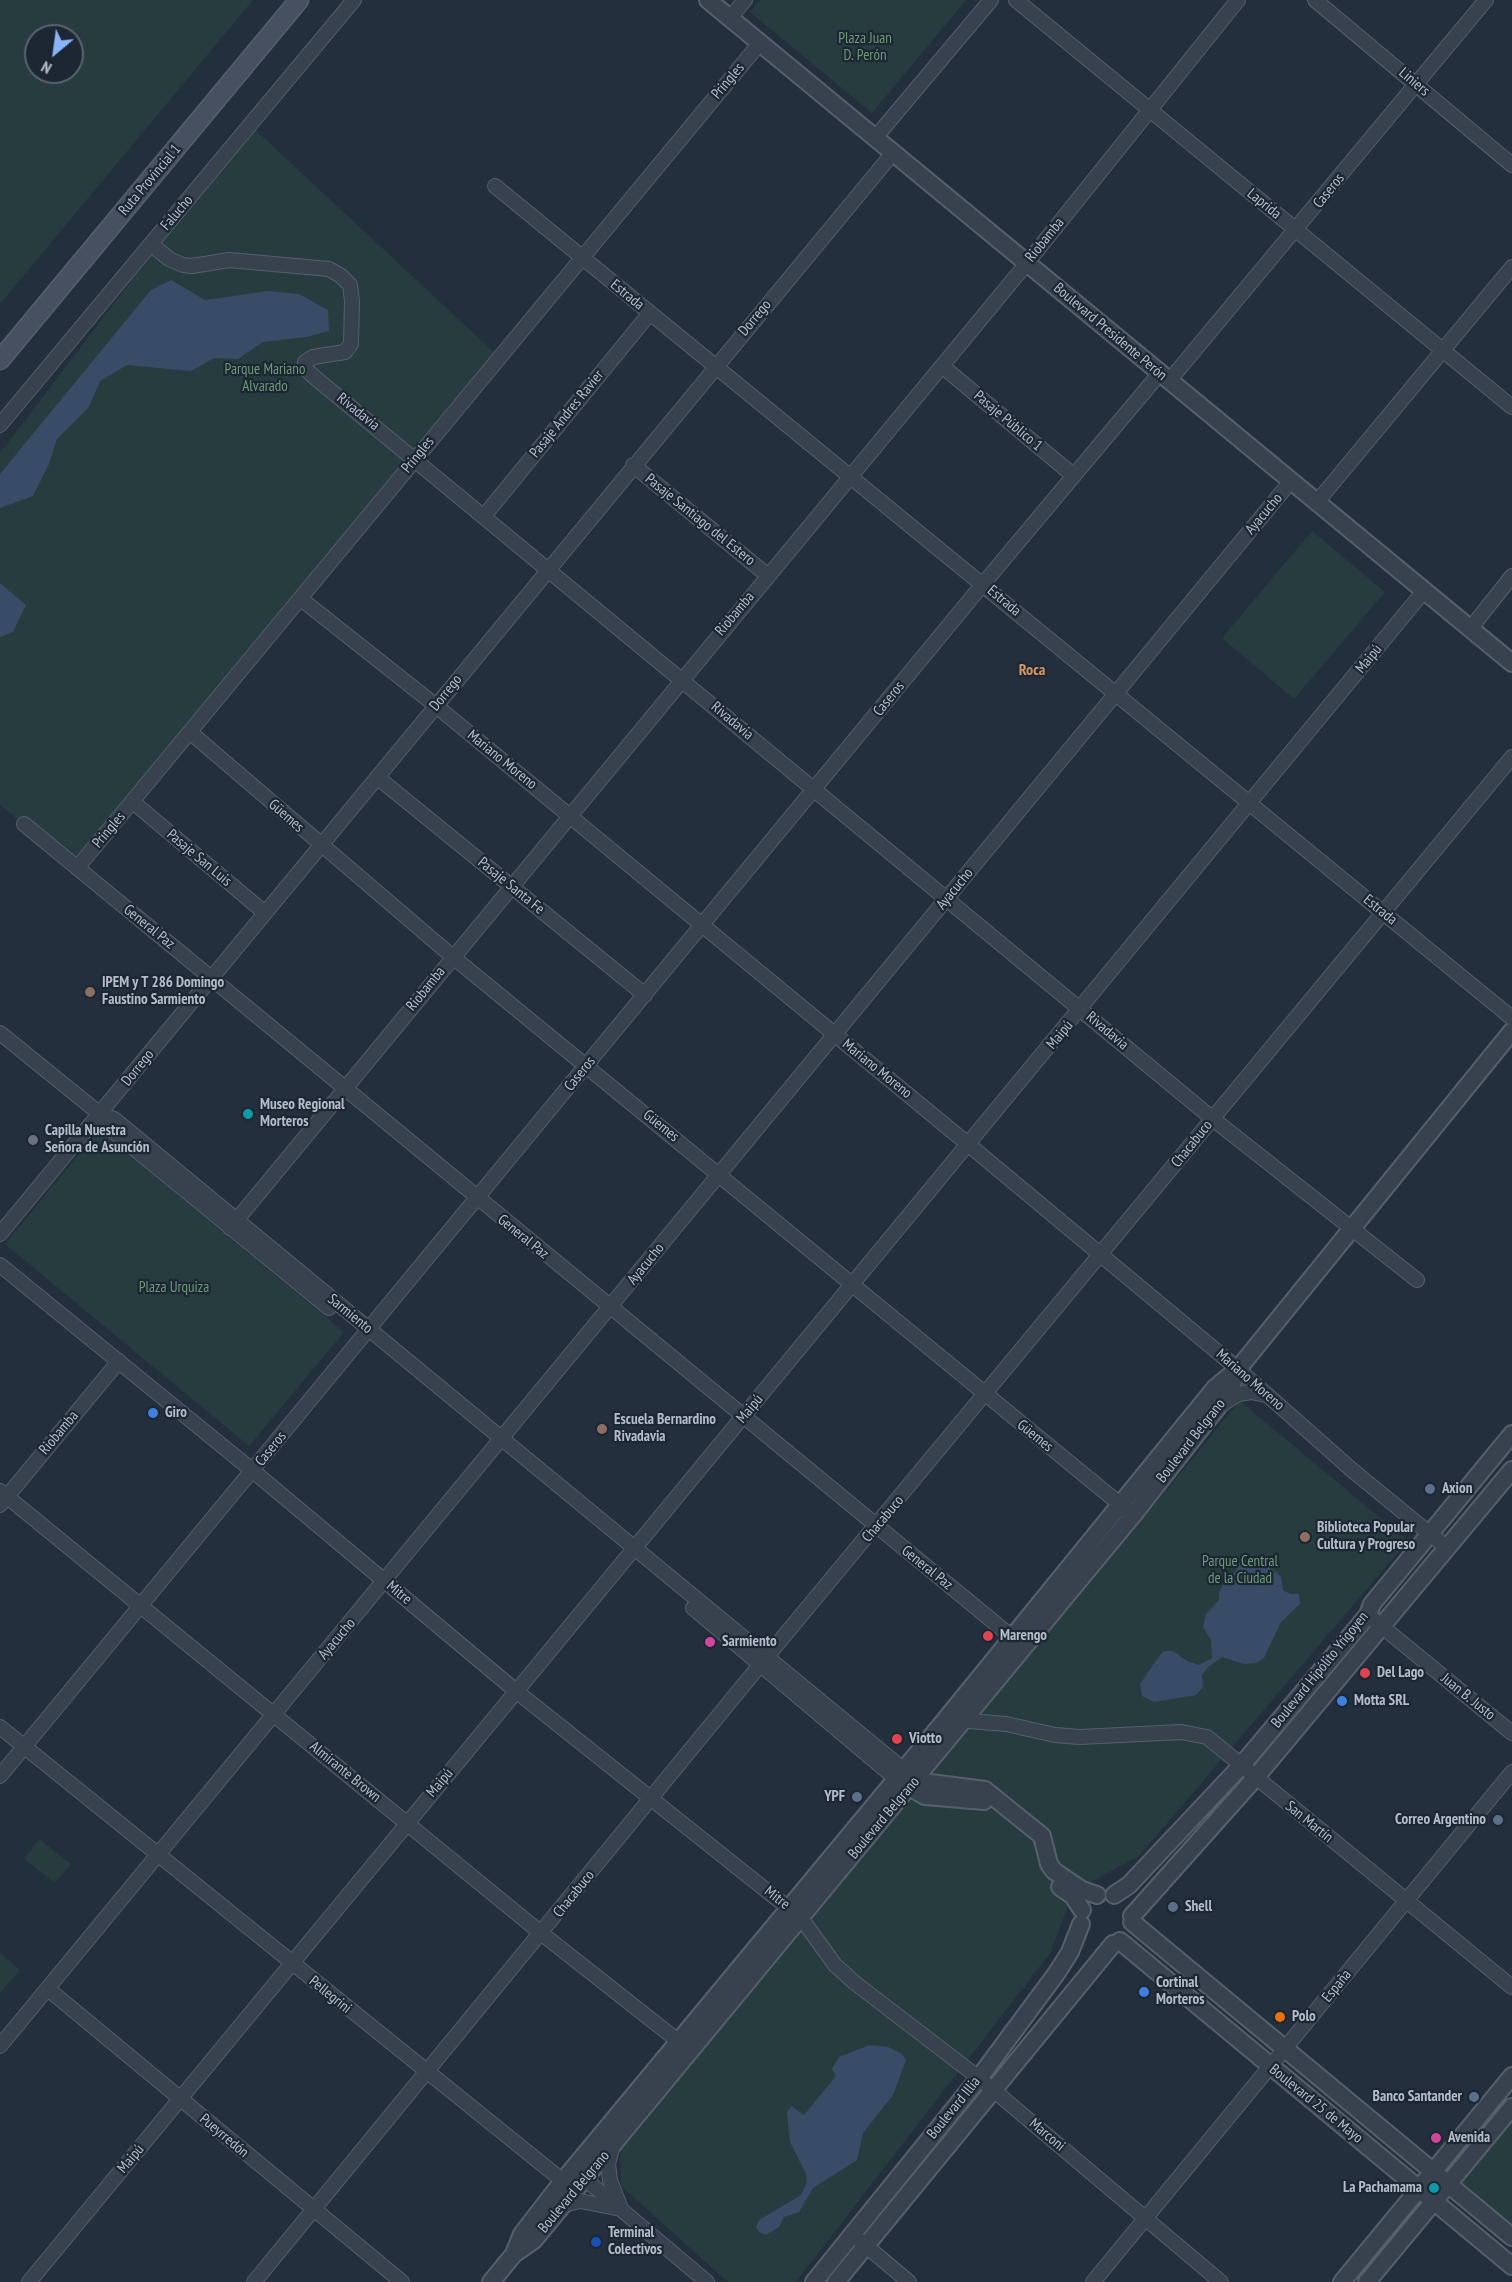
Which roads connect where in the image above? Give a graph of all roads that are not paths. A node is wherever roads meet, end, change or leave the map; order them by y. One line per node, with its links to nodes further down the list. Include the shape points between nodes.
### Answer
1 (299, 0): 25 (main road, Ruta Provincial 1)
2 (354, 0): 19 (street, Falucho)
3 (708, 0): 10 (street, Boulevard Presidente Perón)
4 (745, 0): 10 (street)
5 (991, 0): 14 (street)
6 (1016, 0): 13 (street, Laprida)
7 (1238, 0): 13 (street, Riobamba)
8 (1315, 0): 12 (street, Liniers)
9 (1486, 0): 12 (street, Caseros)
10 (730, 18): 11 (street, Boulevard Presidente Perón)
11 (760, 43): 14 (street, Boulevard Presidente Perón); 20 (street, Pringles)
12 (1416, 84): 16 (street, Liniers); 18 (street, Caseros)
13 (1148, 109): 18 (street, Laprida); 21 (street, Riobamba)
14 (875, 138): 15 (street, Boulevard Presidente Perón)
15 (893, 153): 21 (street, Boulevard Presidente Perón); 26 (street, Dorrego)
16 (1512, 165)
17 (495, 186): 20 (street, Estrada)
18 (1296, 231): 24 (street, Laprida); 28 (street, Caseros)
19 (151, 244): 30 (street, Falucho); 31 (street, Rivadavia, via 183,265 229,260 329,269 341,276 350,285 351,344 345,352 313,357 304,367)
20 (580, 257): 23 (street, Estrada); 31 (street, Pringles)
21 (1027, 263): 27 (street, Riobamba); 28 (street, Boulevard Presidente Perón)
22 (1512, 267): 24 (street)
23 (650, 313): 26 (street, Estrada); 37 (street, Pasaje Andres Ravier)
24 (1443, 351): 29 (street, Laprida); 36 (street)
25 (0, 360)
26 (715, 366): 32 (street, Dorrego); 33 (street, Estrada)
27 (942, 366): 33 (street, Riobamba); 34 (street, Pasaje Público 1)
28 (1165, 377): 34 (street, Caseros); 35 (street, Boulevard Presidente Perón)
29 (1512, 407)
30 (0, 425)
31 (416, 459): 37 (street, Rivadavia); 43 (street, Pringles)
32 (633, 465): 38 (street, Dorrego); 39 (street, Pasaje Santiago del Estero)
33 (849, 476): 39 (street, Riobamba); 41 (street, Estrada)
34 (1074, 476): 41 (street, Caseros)
35 (1291, 481): 36 (street, Boulevard Presidente Perón); 47 (street, Ayacucho)
36 (1317, 502): 42 (street, Boulevard Presidente Perón)
37 (484, 516): 38 (street, Rivadavia)
38 (548, 568): 46 (street, Rivadavia); 48 (street, Dorrego)
39 (767, 575): 46 (street, Riobamba)
40 (1512, 576): 44 (street)
41 (983, 584): 47 (street, Estrada); 52 (street, Caseros)
42 (1424, 591): 44 (street, Boulevard Presidente Perón); 54 (street, Maipú)
43 (301, 598): 48 (street, Mariano Moreno); 49 (street, Pringles)
44 (1470, 628): 45 (street, Boulevard Presidente Perón)
45 (1512, 663)
46 (681, 679): 52 (street, Rivadavia); 55 (street, Riobamba)
47 (1116, 694): 54 (street, Estrada); 60 (street, Ayacucho)
48 (435, 705): 51 (street, Dorrego); 55 (street, Mariano Moreno)
49 (191, 733): 53 (street, Pringles); 57 (street, Güemes)
50 (1512, 757): 62 (street, Chacabuco)
51 (377, 777): 57 (street, Dorrego); 59 (street, Pasaje Santa Fe)
52 (815, 789): 60 (street, Rivadavia); 63 (street, Caseros)
53 (133, 802): 58 (street, Pringles); 61 (street, Pasaje San Luis)
54 (1251, 804): 62 (street, Estrada); 67 (street, Maipú)
55 (569, 816): 59 (street, Riobamba); 63 (street, Mariano Moreno)
56 (24, 824): 58 (street, General Paz)
57 (320, 846): 61 (street, Dorrego); 64 (street, Güemes)
58 (77, 868): 65 (street, General Paz)
59 (511, 886): 64 (street, Riobamba); 66 (street, Pasaje Santa Fe)
60 (947, 898): 67 (street, Rivadavia); 71 (street, Ayacucho)
61 (265, 913): 65 (street, Dorrego)
62 (1383, 913): 68 (street, Estrada); 75 (street, Chacabuco)
63 (702, 926): 66 (street, Caseros); 71 (street, Mariano Moreno)
64 (453, 957): 72 (street, Güemes); 73 (street, Riobamba)
65 (212, 978): 73 (street, General Paz); 74 (street, Dorrego)
66 (645, 995): 72 (street, Caseros)
67 (1081, 1009): 75 (street, Rivadavia); 76 (street, Maipú)
68 (1512, 1018)
69 (1512, 1031): 80 (street, Boulevard Belgrano)
70 (0, 1033): 74 (street, Sarmiento)
71 (835, 1035): 76 (street, Mariano Moreno); 77 (street, Ayacucho)
72 (587, 1066): 77 (street, Güemes); 78 (street, Caseros)
73 (344, 1089): 78 (street, General Paz); 79 (street, Riobamba)
74 (100, 1114): 79 (street, Sarmiento, via 114,1119); 81 (street, Dorrego)
75 (1213, 1119): 80 (street, Rivadavia); 82 (street, Chacabuco)
76 (969, 1145): 82 (street, Mariano Moreno); 85 (street, Maipú)
77 (720, 1174): 85 (street, Güemes); 86 (street, Ayacucho)
78 (477, 1199): 86 (street, General Paz); 87 (street, Caseros)
79 (234, 1224): 87 (street, Sarmiento)
80 (1350, 1228): 84 (street, Rivadavia); 89 (street, Boulevard Belgrano)
81 (0, 1234)
82 (1101, 1255): 89 (street, Mariano Moreno); 90 (street, Chacabuco)
83 (0, 1265): 88 (street, Mitre)
84 (1417, 1280)
85 (853, 1285): 90 (street, Güemes); 93 (street, Maipú)
86 (610, 1308): 93 (street, General Paz); 95 (street, Ayacucho)
87 (366, 1333): 95 (street, Sarmiento); 97 (street, Caseros)
88 (119, 1361): 97 (street, Mitre); 99 (street, Riobamba)
89 (1238, 1369): 91 (street, Mariano Moreno); 92 (street, Boulevard Belgrano); 100 (street, Boulevard Belgrano, via 1215,1388)
90 (985, 1395): 100 (street, Güemes); 101 (street, Chacabuco)
91 (1266, 1395): 92 (street, via 1238,1394); 102 (street, Mariano Moreno)
92 (1218, 1407): 100 (street, Boulevard Belgrano)
93 (744, 1416): 101 (street, General Paz); 104 (street, Maipú)
94 (1512, 1434): 96 (street, Boulevard Hipólito Yrigoyen)
95 (500, 1443): 104 (street, Sarmiento); 105 (street, Ayacucho)
96 (1489, 1462): 98 (street); 102 (street, Boulevard Hipólito Yrigoyen)
97 (253, 1471): 105 (street, Mitre); 106 (street, Caseros)
98 (1510, 1475): 103 (street, Boulevard Hipólito Yrigoyen)
99 (2, 1498): 106 (street, Almirante Brown)
100 (1127, 1510): 109 (street, Boulevard Belgrano)
101 (876, 1526): 109 (street, General Paz); 110 (street, Chacabuco)
102 (1430, 1534): 103 (street, Mariano Moreno); 107 (street, Boulevard Hipólito Yrigoyen, via 1372,1604)
103 (1446, 1547): 108 (street, Boulevard Hipólito Yrigoyen)
104 (632, 1552): 110 (street, Sarmiento); 111 (street, Maipú)
105 (385, 1581): 111 (street, Mitre); 112 (street, Ayacucho)
106 (142, 1606): 112 (street, Almirante Brown); 117 (street, Caseros)
107 (1368, 1615): 108 (street, Juan B. Justo); 118 (street, Boulevard Hipólito Yrigoyen)
108 (1382, 1626): 116 (street, Juan B. Justo); 121 (street, Boulevard Hipólito Yrigoyen)
109 (1019, 1642): 113 (street, Boulevard Belgrano); 114 (street, Boulevard Belgrano)
110 (764, 1661): 122 (street, Sarmiento); 123 (street, Chacabuco)
111 (516, 1691): 123 (street, Mitre); 125 (street, Maipú)
112 (274, 1714): 125 (street, Almirante Brown); 126 (street, Ayacucho)
113 (946, 1719): 114 (street, San Martín); 122 (street, Boulevard Belgrano)
114 (964, 1721): 118 (street, San Martín, via 1080,1737 1181,1732 1207,1737); 122 (street, Boulevard Belgrano)
115 (0, 1727): 117 (street, Pellegrini)
116 (1512, 1733)
117 (24, 1747): 120 (street, Caseros); 126 (street, Pellegrini)
118 (1241, 1766): 121 (street, San Martín); 128 (street, Boulevard Hipólito Yrigoyen, via 1129,1886)
119 (1512, 1772): 129 (street, España)
120 (0, 1776)
121 (1255, 1778): 129 (street, San Martín); 131 (street, Boulevard Hipólito Yrigoyen)
122 (906, 1779): 124 (street, via 925,1796 978,1798); 130 (street, Boulevard Belgrano)
123 (651, 1800): 130 (street, Mitre); 132 (street, Chacabuco)
124 (1013, 1818): 127 (street, via 1042,1836 1054,1871); 133 (street, Boulevard 25 de Mayo, via 1034,1845 1042,1871 1073,1896)
125 (406, 1823): 132 (street, Almirante Brown); 134 (street, Maipú)
126 (158, 1855): 134 (street, Pellegrini); 136 (street, Ayacucho)
127 (1097, 1895): 128 (street); 133 (street)
128 (1114, 1895): 131 (street, Boulevard 25 de Mayo, via 1126,1903)
129 (1406, 1901): 135 (street, San Martín); 140 (street, España)
130 (795, 1913): 137 (street, Mitre, via 835,1965); 139 (street, Boulevard Belgrano)
131 (1132, 1919): 133 (street, via 1130,1929); 140 (street, Boulevard 25 de Mayo)
132 (542, 1933): 139 (street, Almirante Brown); 142 (street, Chacabuco)
133 (1097, 1933): 141 (street, Boulevard 25 de Mayo); 144 (street, Boulevard Illia, via 1070,1952); 145 (street, Boulevard Illia)
134 (293, 1965): 142 (street, Pellegrini); 146 (street, Maipú)
135 (1512, 1987)
136 (48, 1989): 138 (street, Ayacucho); 146 (street, Pueyrredón)
137 (869, 1993): 144 (street, Marconi)
138 (0, 2046)
139 (685, 2047): 148 (street, Boulevard Belgrano); 151 (street, Boulevard Belgrano)
140 (1285, 2050): 141 (street, España); 149 (street, Boulevard 25 de Mayo)
141 (1271, 2067): 153 (street, Boulevard 25 de Mayo); 158 (street, España)
142 (426, 2073): 151 (street, Pellegrini); 156 (street, Chacabuco)
143 (1512, 2076): 149 (street)
144 (979, 2078): 145 (street, Marconi); 159 (street, Boulevard Illia)
145 (992, 2090): 158 (street, Marconi); 161 (street, Boulevard Illia)
146 (180, 2099): 156 (street, Pueyrredón); 164 (street, Maipú)
147 (1512, 2107): 152 (street)
148 (613, 2145): 150 (street, Boulevard Belgrano); 157 (street, via 609,2172)
149 (1433, 2172): 152 (street, Boulevard 25 de Mayo); 153 (street)
150 (585, 2179): 151 (street); 155 (street, Boulevard Belgrano); 157 (street)
151 (563, 2181): 162 (street, Boulevard Belgrano, via 522,2234)
152 (1448, 2184): 154 (street); 160 (street, Boulevard 25 de Mayo)
153 (1420, 2190): 154 (street, Boulevard 25 de Mayo); 174 (street)
154 (1434, 2201): 163 (street, Boulevard 25 de Mayo); 175 (street)
155 (563, 2205): 157 (street, via 580,2201); 162 (street, Boulevard Belgrano, via 534,2240)
156 (313, 2210): 165 (street, Chacabuco); 166 (street, Pueyrredón)
157 (621, 2210): 168 (street)
158 (1146, 2218): 172 (street, España); 173 (street, Marconi)
159 (853, 2235): 161 (street); 169 (street, Boulevard Illia)
160 (1512, 2237)
161 (866, 2246): 170 (street, Boulevard Illia); 171 (street)
162 (514, 2254): 167 (street, Boulevard Belgrano)
163 (1512, 2266)
164 (29, 2282)
165 (254, 2282)
166 (402, 2282)
167 (491, 2282)
168 (707, 2282)
169 (814, 2282)
170 (836, 2282)
171 (909, 2282)
172 (1093, 2282)
173 (1221, 2282)
174 (1342, 2282)
175 (1367, 2282)

